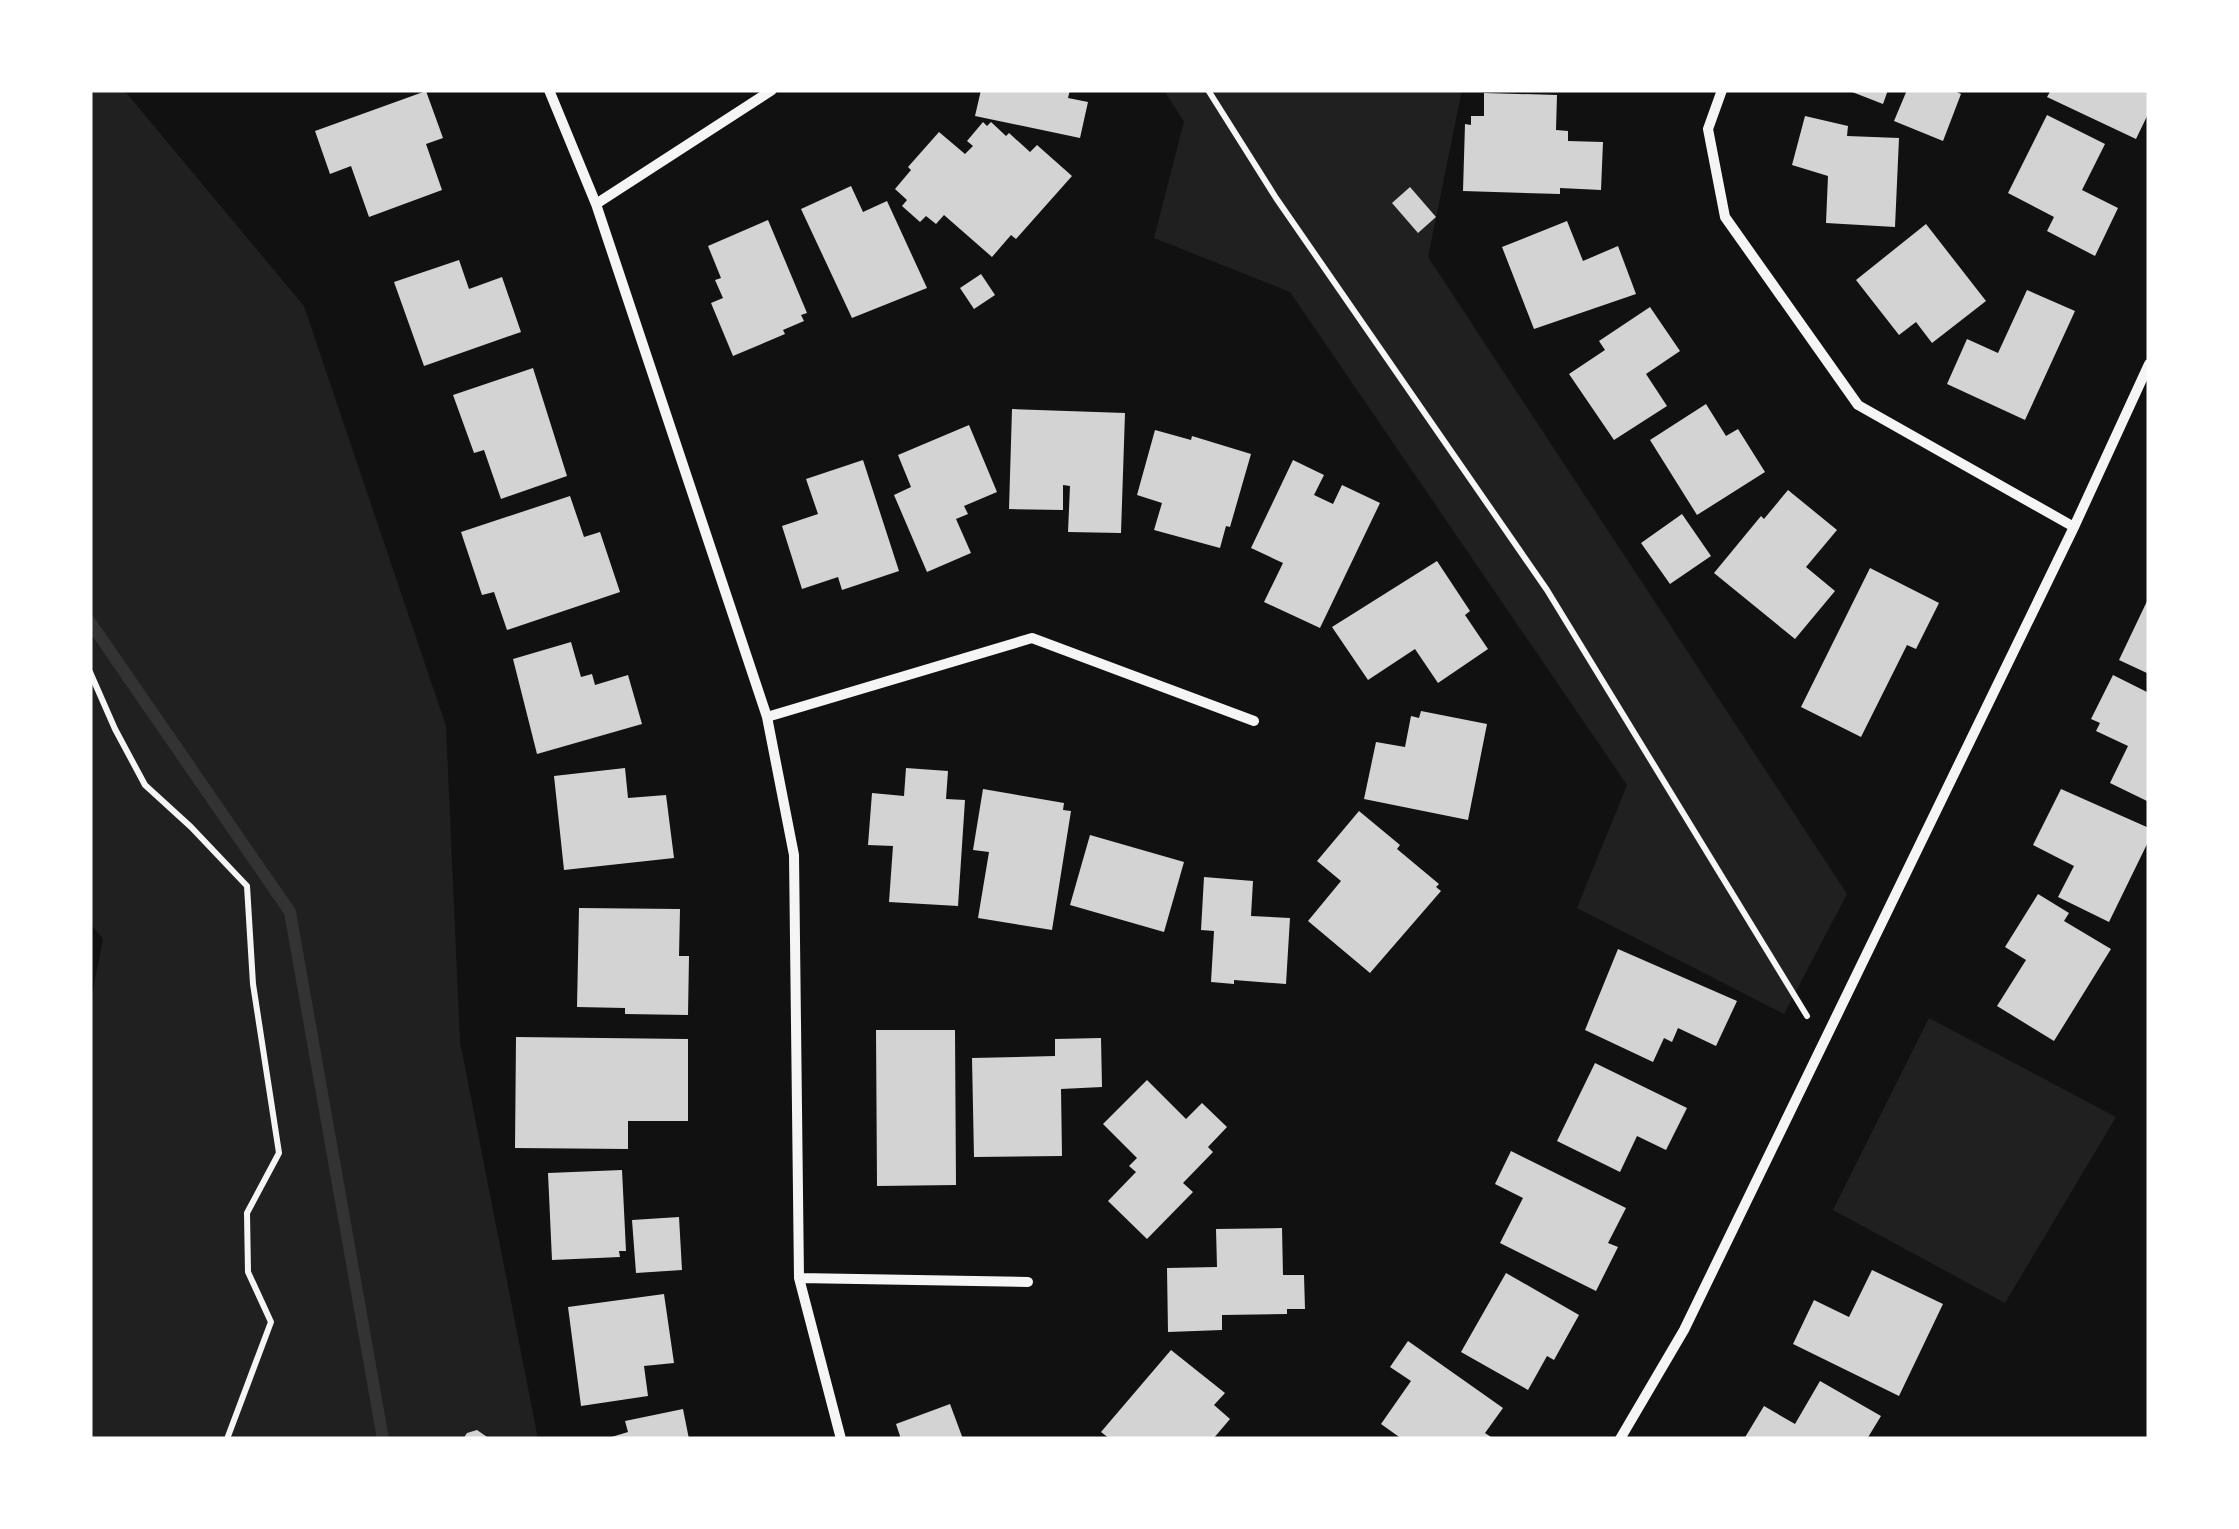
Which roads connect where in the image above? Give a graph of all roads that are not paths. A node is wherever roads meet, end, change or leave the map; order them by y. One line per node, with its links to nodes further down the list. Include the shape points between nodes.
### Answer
1 (549, 90): 4 (street)
2 (772, 90): 4 (street)
3 (1722, 90): 6 (street, via 1708,130 1725,217 1858,405)
4 (596, 204): 7 (street)
5 (2149, 364): 6 (street)
6 (2074, 526): 12 (street, via 1684,1330)
7 (766, 717): 8 (street, via 1032,638); 9 (street, via 794,855)
8 (1254, 721)
9 (798, 1278): 10 (street); 11 (street)
10 (1028, 1282)
11 (841, 1439)
12 (1620, 1439)

